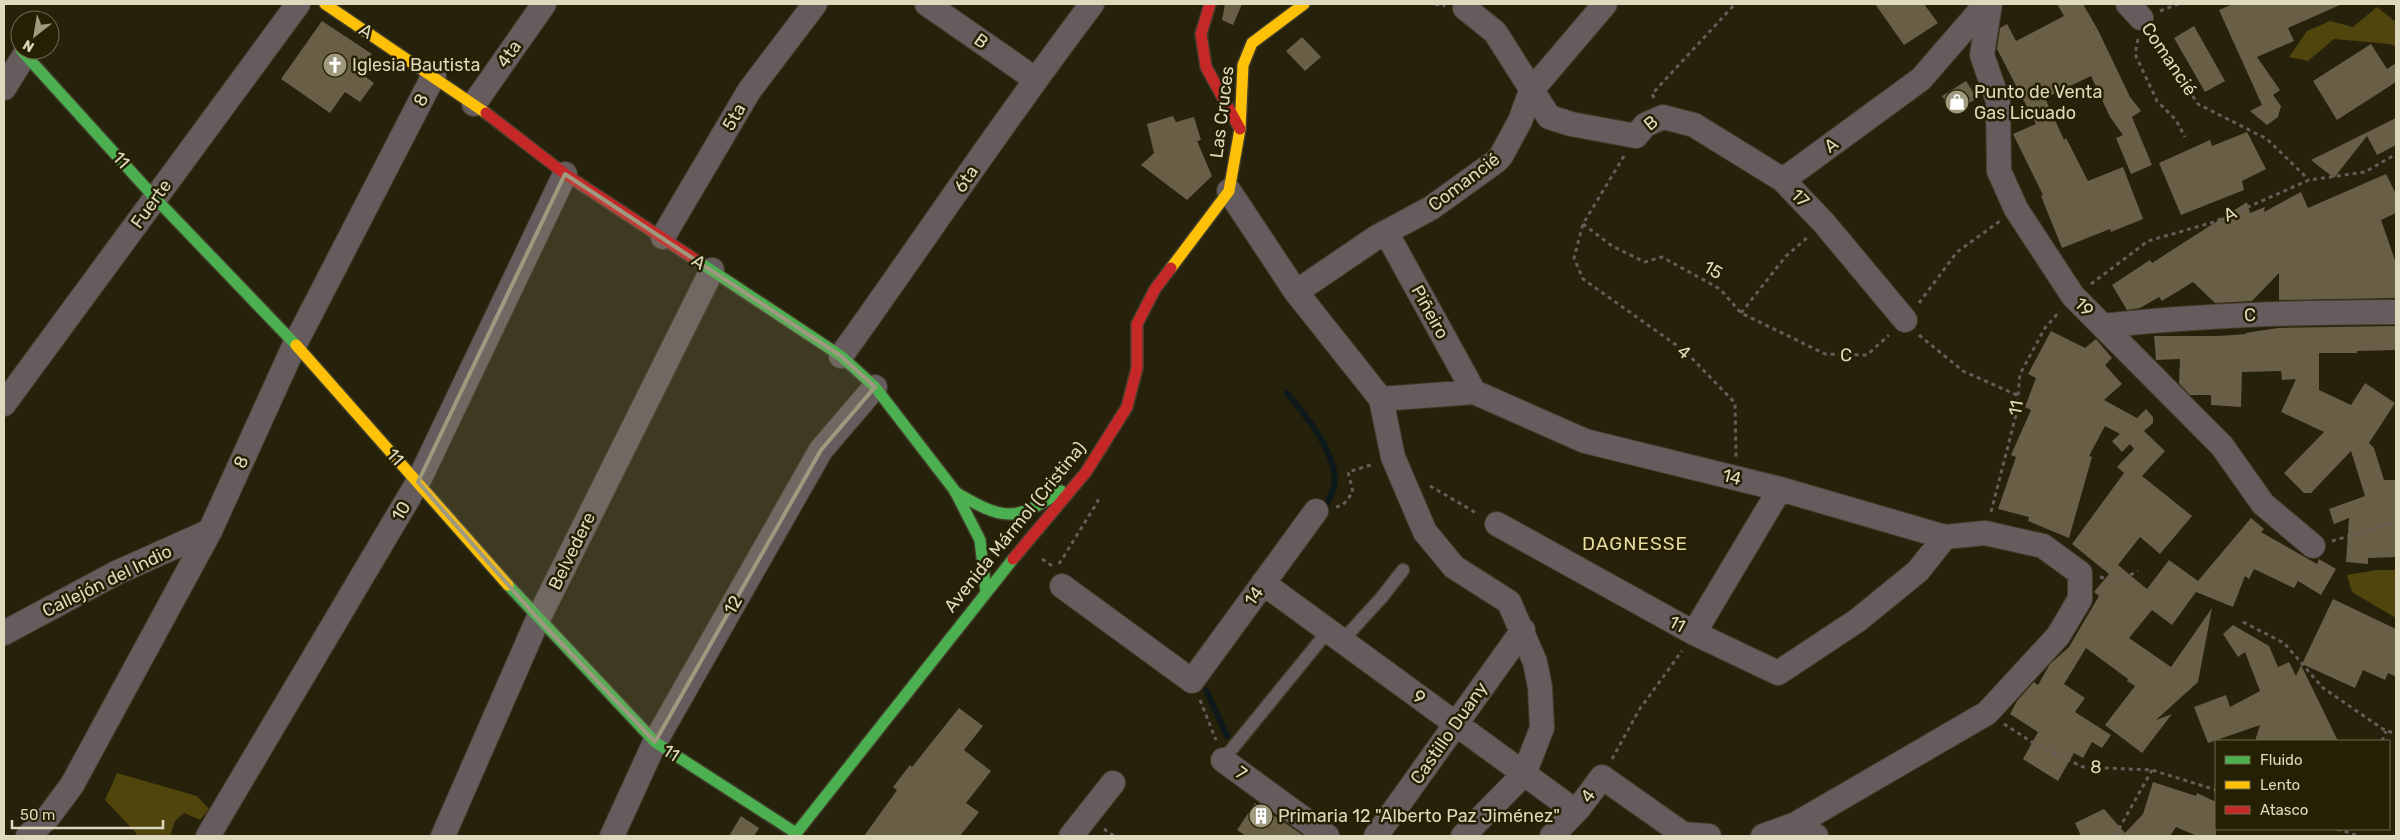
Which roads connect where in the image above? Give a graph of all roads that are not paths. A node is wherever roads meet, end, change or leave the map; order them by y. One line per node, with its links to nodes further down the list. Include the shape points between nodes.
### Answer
1 (298, 4): 25 (street, Fuerte)
2 (544, 4): 19 (street, 4ta)
3 (815, 4): 27 (street, 5ta, via 749,91)
4 (927, 4): 16 (street, B)
5 (1092, 4): 16 (street, 6ta)
6 (1210, 4): 21 (main road, via 1201,34 1206,67)
7 (1304, 4): 21 (main road, Las Cruces, via 1252,43 1244,65)
8 (1605, 4): 18 (street, Comancié)
9 (1986, 4): 23 (street, A, via 1921,79)
10 (1990, 4): 32 (street, 19, via 1982,55 1998,101 1999,171 2016,209 2073,296)
11 (333, 6): 15 (main road, A)
12 (1465, 8): 18 (street, via 1495,32)
13 (14, 60): 17 (street)
14 (30, 60): 25 (main road, 11)
15 (434, 75): 19 (main road, A); 33 (street, 8)
16 (1035, 79): 34 (street, 6ta)
17 (4, 88)
18 (1532, 91): 20 (street, B, via 1549,117 1571,124 1636,136 1645,125); 26 (street, Comancié, via 1502,156 1431,208)
19 (474, 104): 22 (main road, A)
20 (1662, 117): 23 (street, 17, via 1694,124)
21 (1240, 130): 24 (main road, Las Cruces)
22 (565, 174): 27 (main road, A); 40 (street, 10)
23 (1783, 180): 31 (street, 17, via 1824,223)
24 (1229, 191): 29 (street); 39 (main road, Avenida Mármol (Cristina), via 1155,289 1137,324 1136,368 1127,407)
25 (155, 198): 33 (main road, 11); 38 (street, Fuerte)
26 (1386, 232): 29 (street, Comancié); 36 (street, Piñeiro)
27 (663, 237): 28 (main road, A)
28 (712, 270): 34 (main road, A); 52 (street, Belvedere)
29 (1296, 292): 37 (street)
30 (2396, 312): 32 (street, C, via 2161,319)
31 (1905, 320)
32 (2103, 326): 47 (street, 19, via 2222,446 2263,504)
33 (295, 344): 40 (main road, 11); 45 (street, 8)
34 (841, 356): 35 (main road, A)
35 (876, 387): 42 (main road, A); 58 (street, 12, via 821,450)
36 (1474, 392): 37 (street, 14); 41 (street, 14, via 1585,441)
37 (1381, 399): 53 (street, via 1393,457 1425,532 1454,567 1509,602)
38 (4, 404)
39 (1086, 472): 42 (main road, via 1037,508 1007,517 984,510); 51 (main road, Avenida Mármol (Cristina))
40 (418, 482): 52 (main road, 11); 64 (street, 10)
41 (1780, 489): 46 (street, 14); 55 (street)
42 (955, 492): 51 (main road, A, via 980,540)
43 (1316, 511): 50 (street, 14)
44 (1497, 524): 55 (street, 11)
45 (210, 531): 54 (street, Callejón del Indio, via 116,573); 66 (street, 8, via 72,785 49,816)
46 (1945, 537): 55 (street, 11, via 1918,571 1858,620 1778,674); 63 (street, 14, via 1985,533 2043,546 2080,573 2080,599 2058,636 1987,713)
47 (2313, 546)
48 (1403, 570): 56 (lane, via 1382,597)
49 (1062, 586): 50 (street, 14, via 1192,680)
50 (1271, 590): 56 (street, 9)
51 (986, 592): 65 (main road, Avenida Mármol (Cristina))
52 (538, 619): 58 (main road, 11); 67 (street, Belvedere)
53 (1523, 630): 57 (street, Castillo Duany); 60 (street, via 1540,687 1542,728)
54 (4, 633)
55 (1694, 634)
56 (1335, 636): 57 (street, 9); 59 (lane)
57 (1456, 724): 60 (street, 9); 71 (street, Castillo Duany)
58 (655, 742): 65 (main road, 11); 68 (street, 12)
59 (1224, 760): 70 (street, 7)
60 (1524, 774): 62 (street, 9); 72 (street)
61 (1113, 783): 69 (street)
62 (1575, 811): 73 (street, 4); 74 (street, 4, via 1602,777 1683,834)
63 (1796, 824): 75 (street); 76 (street)
64 (209, 835)
65 (795, 835)
66 (28, 836)
67 (443, 836)
68 (612, 836)
69 (1071, 836)
70 (1327, 836)
71 (1376, 836)
72 (1463, 836)
73 (1552, 836)
74 (1709, 836)
75 (1763, 836)
76 (1816, 836)

